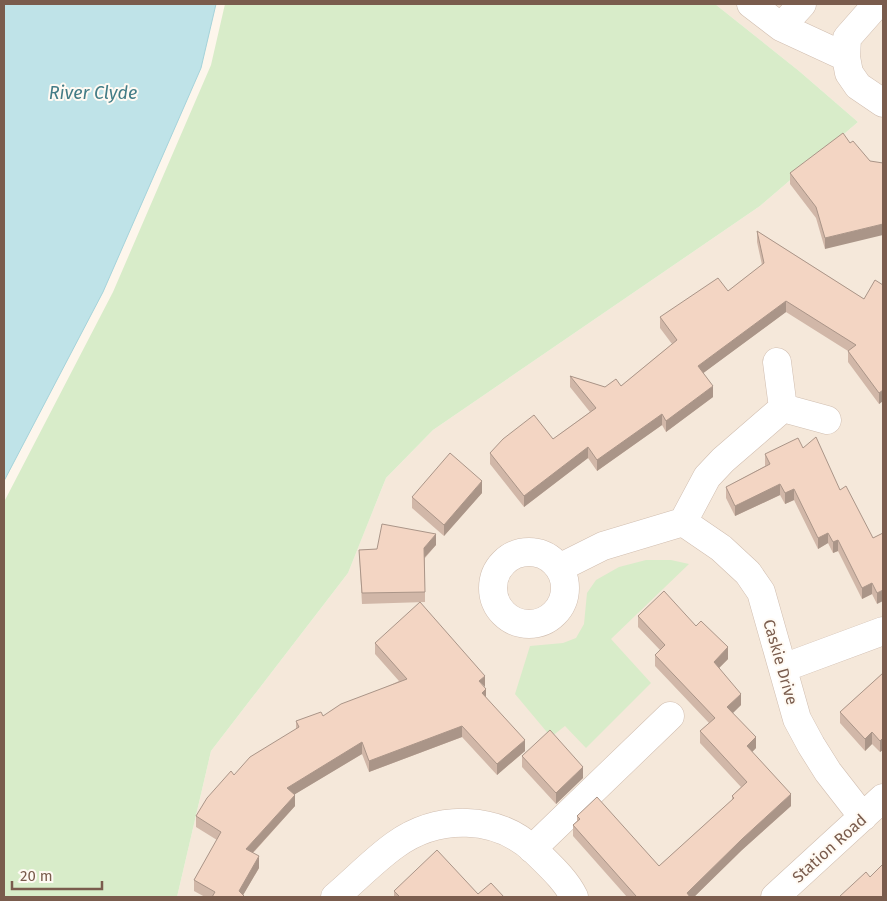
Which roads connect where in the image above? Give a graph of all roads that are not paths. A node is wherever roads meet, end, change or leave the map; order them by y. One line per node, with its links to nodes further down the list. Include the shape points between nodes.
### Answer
1 (751, 4): 4 (street)
2 (802, 4): 4 (street)
3 (867, 7): 5 (street, via 847,38)
4 (781, 27): 5 (street)
5 (846, 56): 6 (street, via 849,73 858,86)
6 (883, 103)
7 (777, 362): 8 (street)
8 (783, 408): 9 (street); 10 (street, via 707,477)
9 (827, 420)
10 (683, 522): 11 (street, via 603,546); 13 (street, Caskie Drive, via 721,548 748,573 761,592)
11 (559, 568)
12 (883, 631): 13 (street)
13 (783, 668): 16 (street, Caskie Drive, via 797,719 828,772)
14 (670, 716): 17 (street)
15 (883, 798): 16 (street, Station Road)
16 (863, 817): 20 (street, Station Road)
17 (532, 849): 18 (street, via 505,831 476,822 440,825 421,830 396,844); 19 (street, via 549,864)
18 (335, 897)
19 (574, 897)
20 (775, 897)

